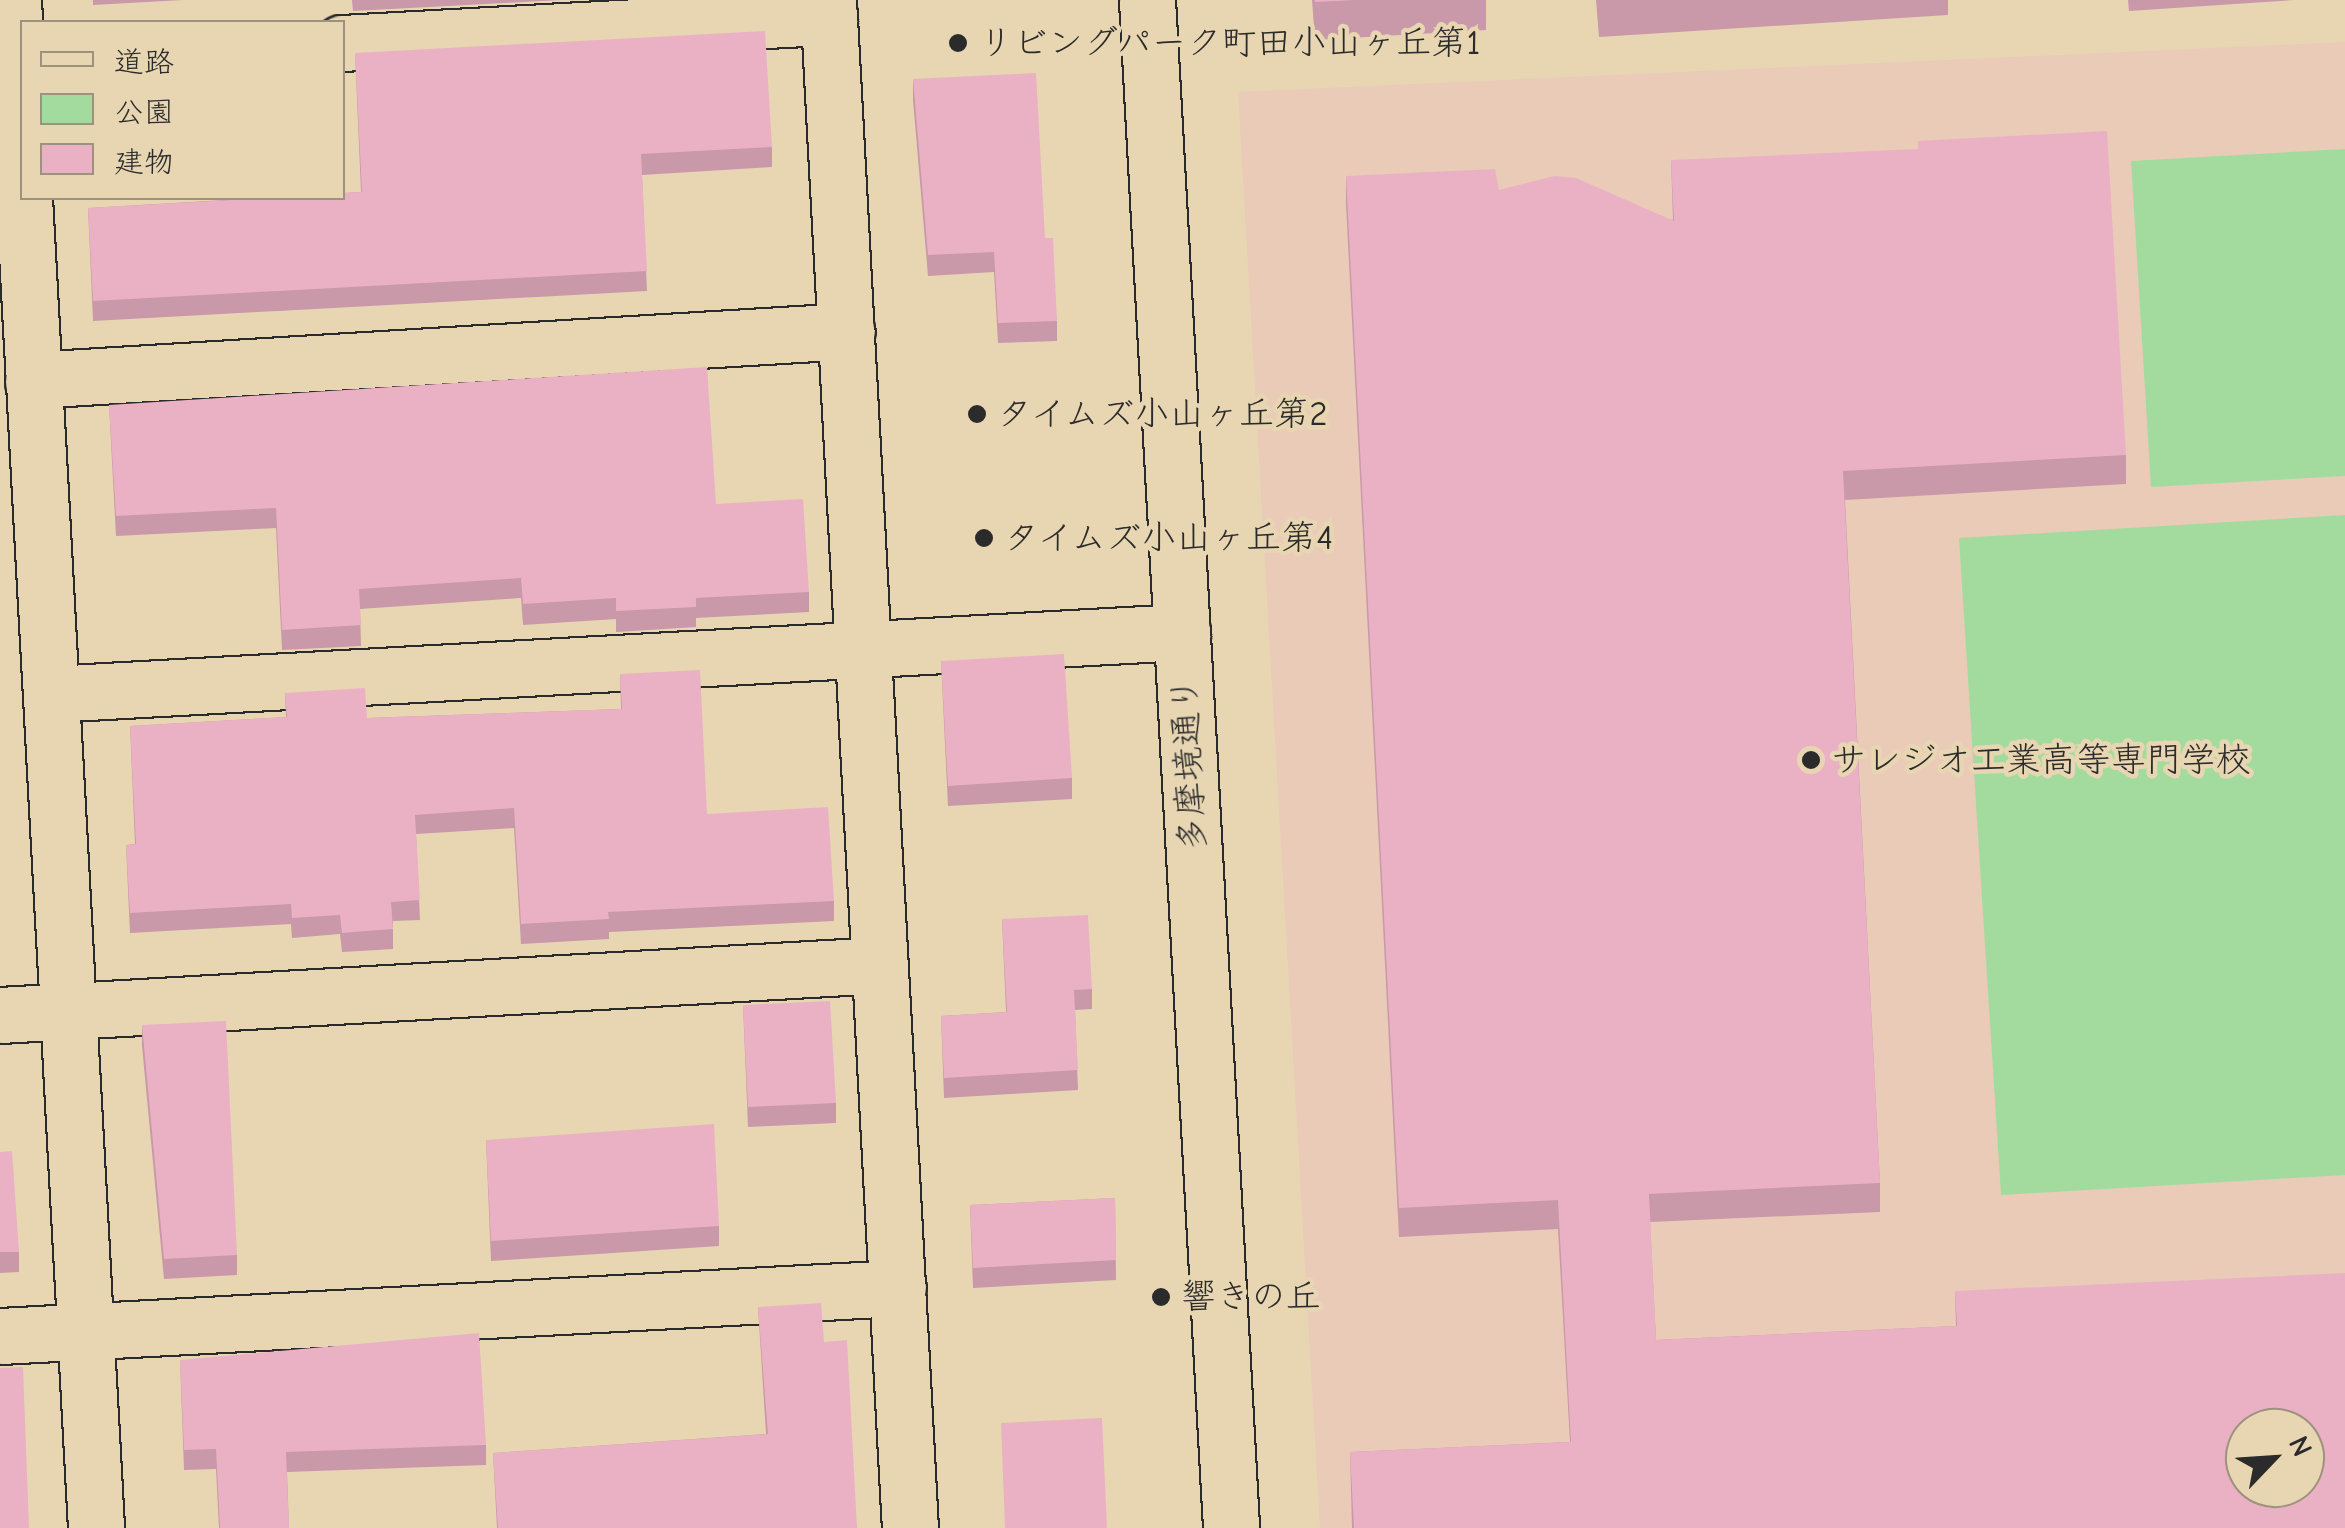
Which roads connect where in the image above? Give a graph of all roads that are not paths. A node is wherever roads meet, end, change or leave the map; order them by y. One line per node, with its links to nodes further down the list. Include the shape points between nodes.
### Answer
1 (13, 0): 5 (street)
2 (1147, 0): 9 (street, 多摩境通り)
3 (829, 9): 4 (street); 7 (street)
4 (345, 43)
5 (20, 60)
6 (24, 200): 8 (street)
7 (846, 331): 8 (street); 10 (street)
8 (33, 380): 11 (street)
9 (1182, 632): 10 (street); 20 (street, 多摩境通り)
10 (863, 650): 11 (street); 12 (street)
11 (51, 694): 13 (street)
12 (880, 966): 13 (street); 15 (street)
13 (68, 1012): 14 (street); 16 (street)
14 (0, 1015)
15 (898, 1288): 16 (street); 19 (street)
16 (86, 1332): 17 (street); 18 (street)
17 (0, 1336)
18 (96, 1528)
19 (910, 1528)
20 (1231, 1528)

